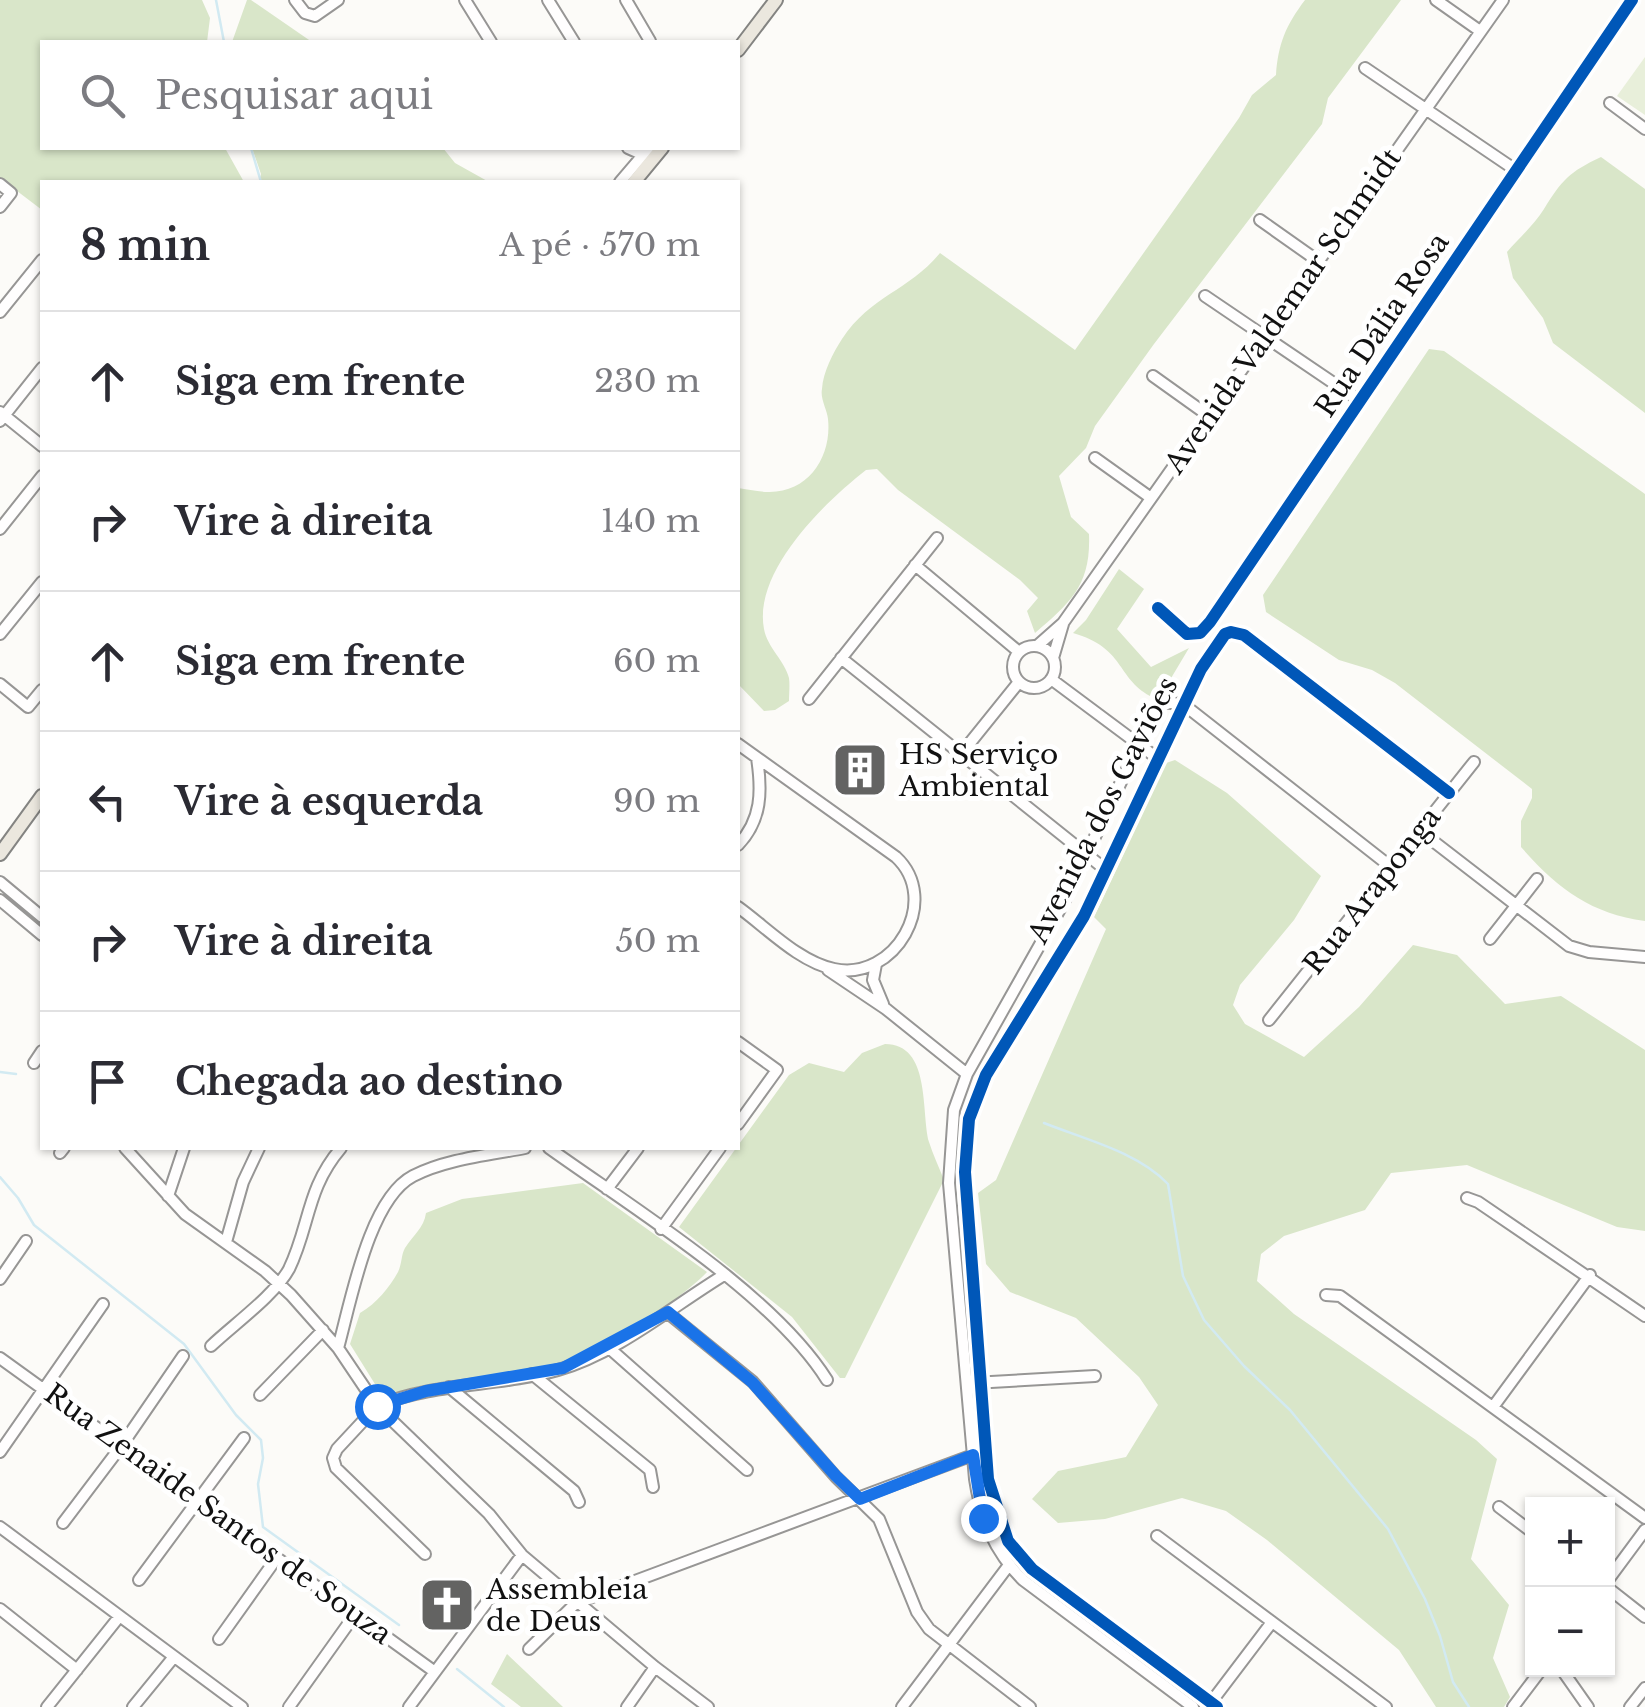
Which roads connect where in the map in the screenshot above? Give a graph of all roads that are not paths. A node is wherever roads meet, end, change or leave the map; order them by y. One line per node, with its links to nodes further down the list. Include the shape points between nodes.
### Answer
1 (296, 0): 2 (street, via 310,16)
2 (338, 0)
3 (465, 0): 11 (street)
4 (548, 0): 12 (street)
5 (626, 0): 13 (street)
6 (776, 0): 14 (main road)
7 (1436, 0): 10 (street)
8 (1502, 0): 10 (street, Avenida Valdemar Schmidt)
9 (1632, 0): 21 (street, Rua Dália Rosa)
10 (1480, 31): 17 (street, Avenida Valdemar Schmidt)
11 (489, 40)
12 (573, 40)
13 (648, 40)
14 (740, 47)
15 (1366, 68): 17 (street)
16 (1610, 104): 18 (street)
17 (1426, 109): 21 (street); 27 (street, Avenida Valdemar Schmidt)
18 (1645, 128)
19 (646, 150): 22 (street)
20 (660, 150): 23 (main road)
21 (1517, 171): 34 (street, Rua Dália Rosa)
22 (622, 180)
23 (636, 180)
24 (0, 184): 25 (street, via 11,193)
25 (0, 207)
26 (1260, 220): 27 (street)
27 (1318, 261): 31 (street, Avenida Valdemar Schmidt)
28 (40, 262): 30 (street)
29 (1205, 296): 31 (street)
30 (0, 312)
31 (1264, 338): 34 (street); 36 (street, Avenida Valdemar Schmidt)
32 (40, 370): 35 (street)
33 (1153, 376): 36 (street)
34 (1360, 402): 45 (street, Rua Dália Rosa, via 1206,627 1187,634)
35 (1, 416): 37 (street)
36 (1210, 416): 40 (street, Avenida Valdemar Schmidt)
37 (40, 445)
38 (1094, 458): 40 (street)
39 (40, 478): 41 (street)
40 (1152, 498): 46 (street, Avenida Valdemar Schmidt)
41 (0, 528)
42 (937, 538): 43 (street)
43 (916, 565): 49 (street); 50 (street)
44 (40, 584): 47 (street)
45 (1158, 608)
46 (1063, 623): 48 (street); 51 (street)
47 (0, 634)
48 (1038, 646): 49 (street); 51 (street)
49 (1019, 652): 53 (street, via 1013,671)
50 (841, 658): 56 (street); 60 (street)
51 (1053, 658): 52 (street)
52 (1051, 679): 53 (street, via 1040,688); 58 (street)
53 (1019, 682): 60 (street)
54 (0, 684): 55 (street, via 28,707)
55 (40, 692)
56 (809, 699)
57 (1182, 704): 58 (street, Avenida dos Gaviões, via 1160,702); 62 (street, Avenida dos Gaviões); 64 (street, Avenida dos Gaviões, via 1225,634 1244,635); 70 (street)
58 (1138, 742): 62 (street); 69 (street, Avenida dos Gaviões)
59 (740, 745): 61 (street)
60 (961, 754): 69 (street)
61 (757, 758): 67 (street, via 757,815); 81 (street, via 883,846 909,872 912,918 901,942)
62 (1158, 758): 71 (street, Avenida dos Gaviões)
63 (1474, 762): 64 (street, Rua Araponga)
64 (1449, 794): 66 (street, Rua Araponga)
65 (40, 799): 68 (main road)
66 (1420, 831): 70 (street, Rua Araponga); 75 (street)
67 (740, 843)
68 (0, 854)
69 (1086, 854): 71 (street); 83 (street, Avenida dos Gaviões)
70 (1391, 867): 86 (street, Rua Araponga)
71 (1106, 870): 84 (street, Avenida dos Gaviões)
72 (1537, 879): 75 (street)
73 (0, 882): 77 (street)
74 (0, 900): 78 (street)
75 (1516, 906): 79 (street); 80 (street, via 1578,950)
76 (740, 907): 82 (street)
77 (40, 915)
78 (40, 933)
79 (1490, 939)
80 (1645, 956)
81 (876, 964): 82 (street, via 854,970); 85 (street, via 874,980)
82 (820, 965): 85 (street)
83 (1015, 988): 84 (street, via 1024,987); 90 (street, Avenida dos Gaviões)
84 (1031, 999): 93 (street, Avenida dos Gaviões, via 979,1089)
85 (886, 1009): 90 (street)
86 (1269, 1020)
87 (740, 1043): 91 (street, via 777,1070)
88 (40, 1054): 89 (street)
89 (34, 1063)
90 (967, 1074): 92 (street, Avenida dos Gaviões)
91 (740, 1121)
92 (950, 1132): 93 (street); 125 (street, Avenida dos Gaviões, via 949,1183)
93 (966, 1133): 125 (street, Avenida dos Gaviões)
94 (126, 1150): 103 (street)
95 (183, 1150): 103 (street)
96 (257, 1150): 107 (street)
97 (339, 1150): 111 (street, via 314,1190)
98 (516, 1150): 119 (street, via 437,1167 395,1190 376,1220)
99 (554, 1150): 102 (street)
100 (637, 1150): 102 (street)
101 (719, 1150): 105 (street)
102 (607, 1190): 105 (street)
103 (168, 1196): 107 (street)
104 (1467, 1198): 109 (street)
105 (661, 1228): 108 (street)
106 (26, 1240): 110 (street)
107 (226, 1242): 111 (street)
108 (724, 1275): 114 (street); 124 (street, via 808,1350)
109 (1590, 1276): 115 (street); 130 (street)
110 (0, 1279)
111 (279, 1282): 116 (street); 117 (street)
112 (1326, 1295): 130 (street, via 1340,1296)
113 (103, 1304): 127 (street)
114 (668, 1312): 118 (street); 137 (street, via 752,1382)
115 (1645, 1316)
116 (323, 1330): 119 (street); 128 (street)
117 (212, 1346)
118 (608, 1347): 122 (street); 135 (street)
119 (338, 1348): 129 (street)
120 (184, 1356): 132 (street)
121 (0, 1358): 127 (street, Rua Zenaide Santos de Souza)
122 (532, 1374): 126 (street); 136 (street, via 650,1470)
123 (1094, 1376): 125 (street)
124 (827, 1380)
125 (973, 1383): 134 (street); 171 (street, via 988,1479 1014,1552)
126 (449, 1387): 129 (street); 138 (street, via 574,1491)
127 (44, 1390): 132 (street, Rua Zenaide Santos de Souza); 133 (street)
128 (260, 1394)
129 (377, 1406): 147 (street, via 338,1449 336,1468); 148 (street)
130 (1492, 1407): 141 (street)
131 (244, 1438): 139 (street)
132 (122, 1445): 139 (street, Rua Zenaide Santos de Souza); 142 (street)
133 (0, 1452)
134 (973, 1455): 137 (street); 150 (street, via 983,1518)
135 (747, 1470)
136 (653, 1486)
137 (860, 1499): 154 (street); 161 (street, via 879,1519 922,1621)
138 (578, 1502)
139 (197, 1503): 149 (street, Rua Zenaide Santos de Souza); 152 (street)
140 (1499, 1507): 144 (street)
141 (1645, 1518)
142 (63, 1522)
143 (0, 1527): 158 (street)
144 (1525, 1527)
145 (1645, 1530): 151 (street)
146 (1157, 1536): 159 (street)
147 (425, 1554)
148 (522, 1556): 154 (street); 166 (street)
149 (276, 1559): 156 (street, Rua Zenaide Santos de Souza); 160 (street)
150 (1009, 1565): 161 (street); 181 (street)
151 (1615, 1571)
152 (140, 1580)
153 (1615, 1593): 157 (street)
154 (576, 1603): 162 (street); 164 (street)
155 (0, 1609): 165 (street)
156 (356, 1613): 166 (street, Rua Zenaide Santos de Souza); 175 (street)
157 (1645, 1616)
158 (120, 1617): 163 (street); 165 (street)
159 (1272, 1622): 171 (street); 182 (street)
160 (218, 1639)
161 (948, 1645): 179 (street); 180 (street)
162 (529, 1649)
163 (173, 1658): 170 (street); 173 (street)
164 (655, 1667): 177 (street); 178 (street)
165 (77, 1670): 172 (street)
166 (435, 1672): 176 (street)
167 (1536, 1677): 183 (street)
168 (1567, 1677): 184 (street)
169 (1645, 1688): 185 (street)
170 (224, 1702): 174 (street)
171 (1212, 1705)
172 (47, 1707)
173 (134, 1707)
174 (242, 1707)
175 (289, 1707)
176 (409, 1707)
177 (627, 1707)
178 (708, 1707)
179 (902, 1707)
180 (1030, 1707)
181 (1194, 1707)
182 (1386, 1707)
183 (1513, 1707)
184 (1588, 1707)
185 (1630, 1707)

